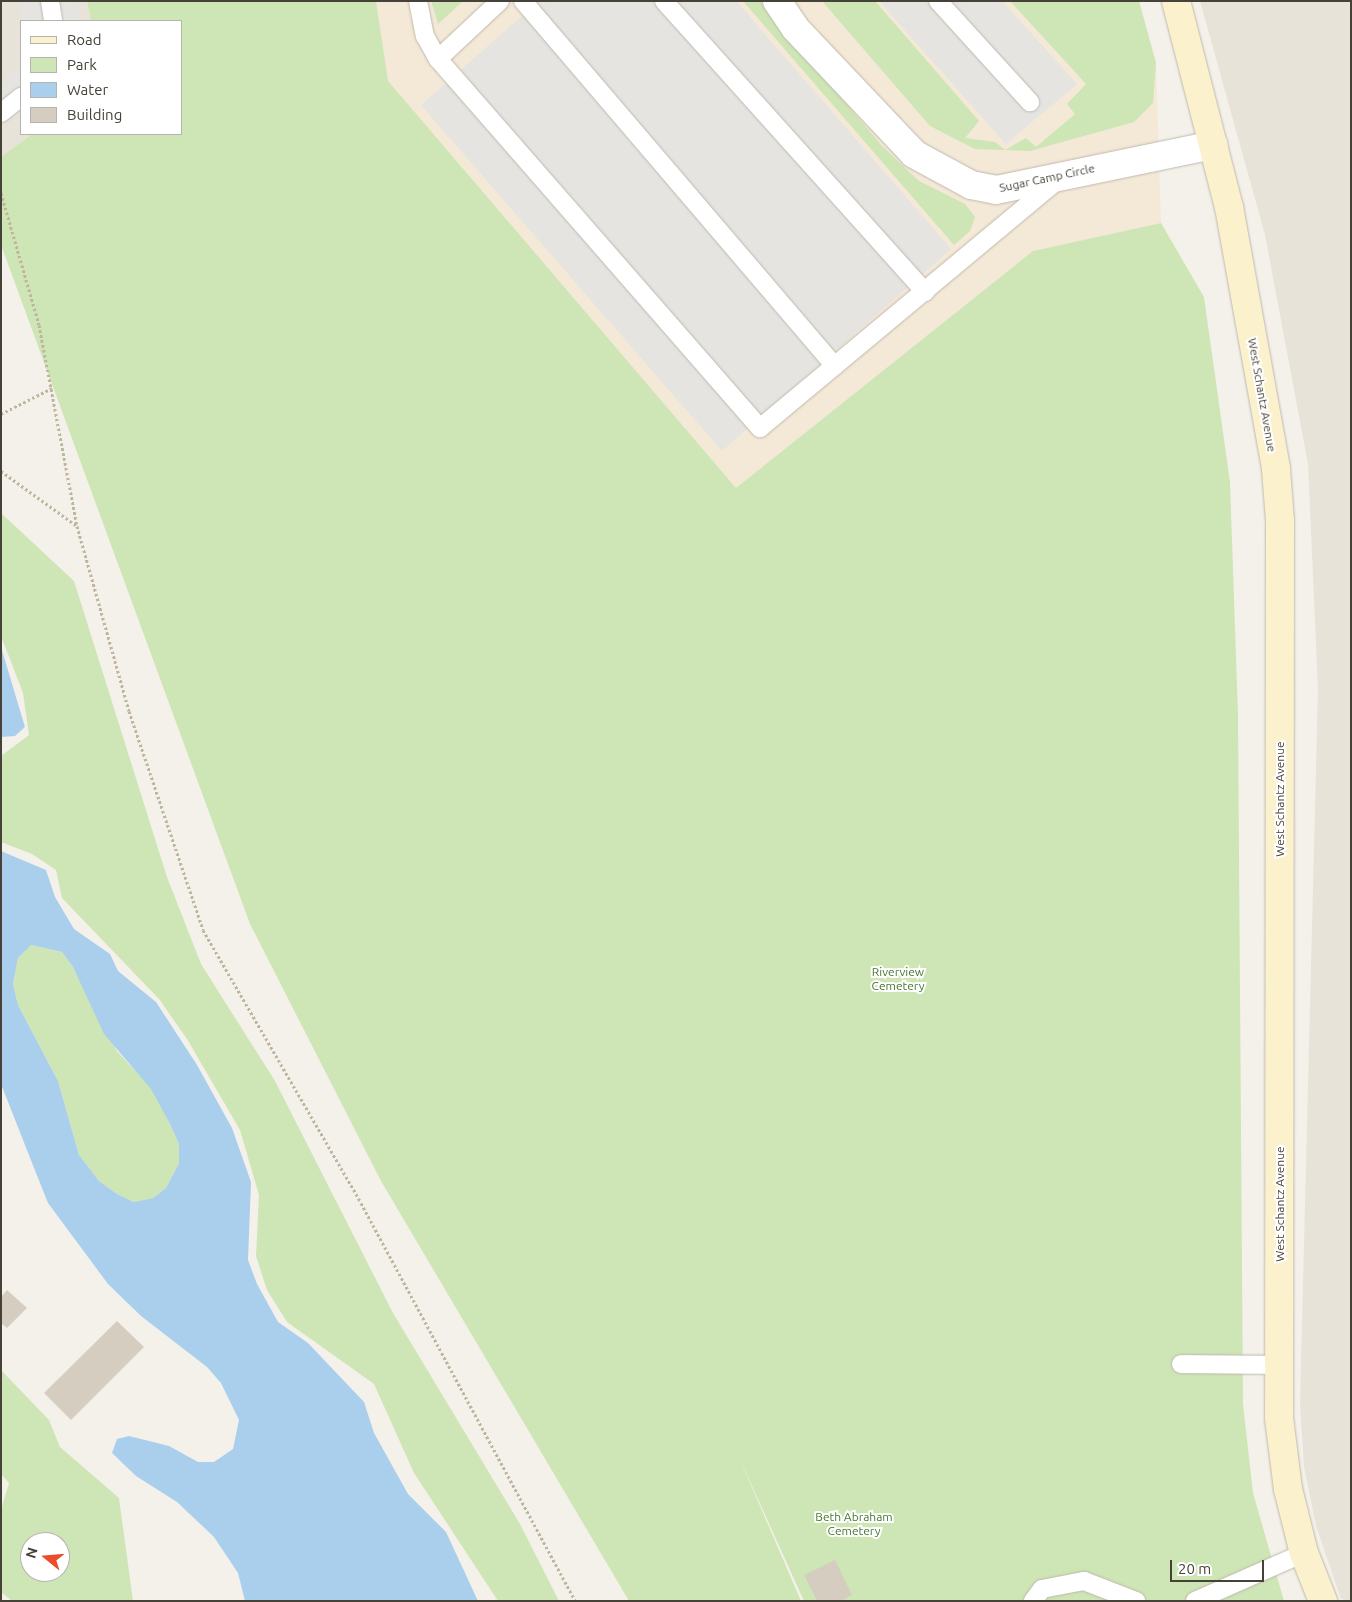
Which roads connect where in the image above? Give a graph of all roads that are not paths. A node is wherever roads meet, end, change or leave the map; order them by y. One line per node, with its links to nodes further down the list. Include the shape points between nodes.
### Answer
1 (50, 1): 9 (lane)
2 (418, 1): 10 (lane, via 425,36)
3 (500, 1): 10 (lane)
4 (522, 1): 17 (lane)
5 (664, 1): 16 (lane)
6 (777, 1): 15 (street, Sugar Camp Circle, via 795,28 914,154 942,172 971,185 996,190)
7 (938, 1): 12 (lane)
8 (1176, 1): 14 (main road, West Schantz Avenue)
9 (53, 20)
10 (438, 58): 17 (lane, via 760,428)
11 (20, 98): 13 (lane)
12 (1030, 102)
13 (1, 113)
14 (1213, 145): 15 (street, Sugar Camp Circle); 19 (main road, West Schantz Avenue, via 1229,207 1272,449 1280,521)
15 (1067, 172): 16 (lane)
16 (925, 292): 17 (lane)
17 (835, 366)
18 (1181, 1364): 19 (lane)
19 (1279, 1365): 20 (main road, West Schantz Avenue, via 1279,1418 1288,1489)
20 (1304, 1553): 23 (lane); 24 (main road, West Schantz Avenue)
21 (1033, 1601): 22 (lane, via 1042,1589 1084,1581)
22 (1136, 1601)
23 (1195, 1601)
24 (1323, 1601)

